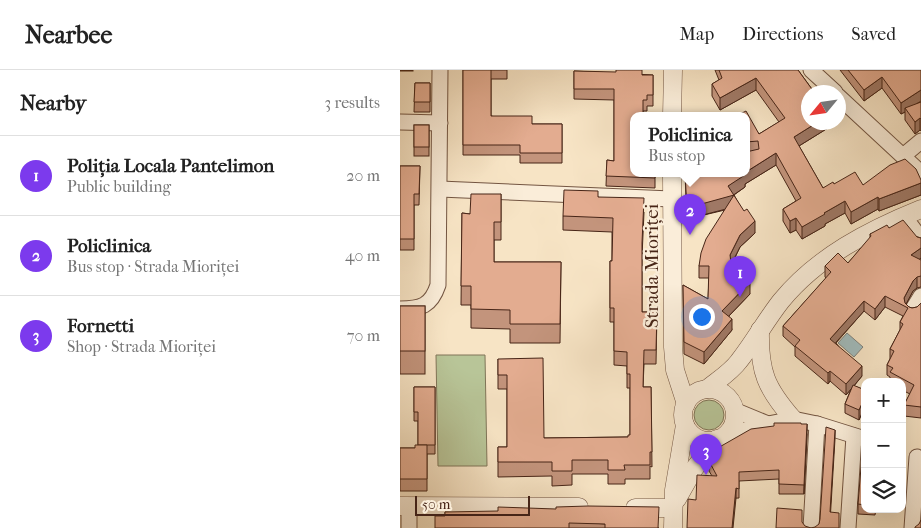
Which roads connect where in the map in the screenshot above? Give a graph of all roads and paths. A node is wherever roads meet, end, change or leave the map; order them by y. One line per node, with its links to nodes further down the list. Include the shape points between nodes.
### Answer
1 (440, 70): 8 (street)
2 (673, 70): 6 (street)
3 (811, 70): 4 (street)
4 (827, 85)
5 (846, 103): 10 (street)
6 (672, 112)
7 (400, 122): 8 (street)
8 (440, 123): 13 (street)
9 (921, 141): 10 (street)
10 (903, 156): 11 (street)
11 (921, 173)
12 (672, 177): 14 (street, Strada Mioriței)
13 (440, 189): 14 (street); 19 (street, via 438,285 430,302 421,307)
14 (671, 199): 22 (street, Strada Mioriței)
15 (921, 210): 16 (street)
16 (904, 216): 17 (street); 21 (street, via 850,243 812,270 781,301)
17 (921, 239)
18 (921, 296): 20 (street)
19 (400, 309)
20 (913, 309)
21 (760, 330): 23 (street); 27 (street, via 764,375 774,396)
22 (674, 359): 24 (street, via 686,377); 25 (street, Strada Mioriței)
23 (738, 362): 24 (street); 26 (street)
24 (704, 390): 25 (street, via 689,398); 26 (street, via 726,395)
25 (686, 404): 30 (street)
26 (732, 405): 28 (street); 31 (street, via 733,424)
27 (793, 419): 28 (street); 29 (street)
28 (768, 424): 31 (street)
29 (817, 424): 32 (street); 40 (street)
30 (685, 425): 31 (street, via 702,440); 37 (street)
31 (721, 437): 37 (street, via 694,469)
32 (860, 437): 41 (street)
33 (913, 456): 42 (street)
34 (405, 506): 35 (street); 38 (street)
35 (594, 508)
36 (614, 508): 37 (street)
37 (672, 508): 39 (street)
38 (409, 528)
39 (673, 528)
40 (811, 528)
41 (848, 528)
42 (912, 528)

